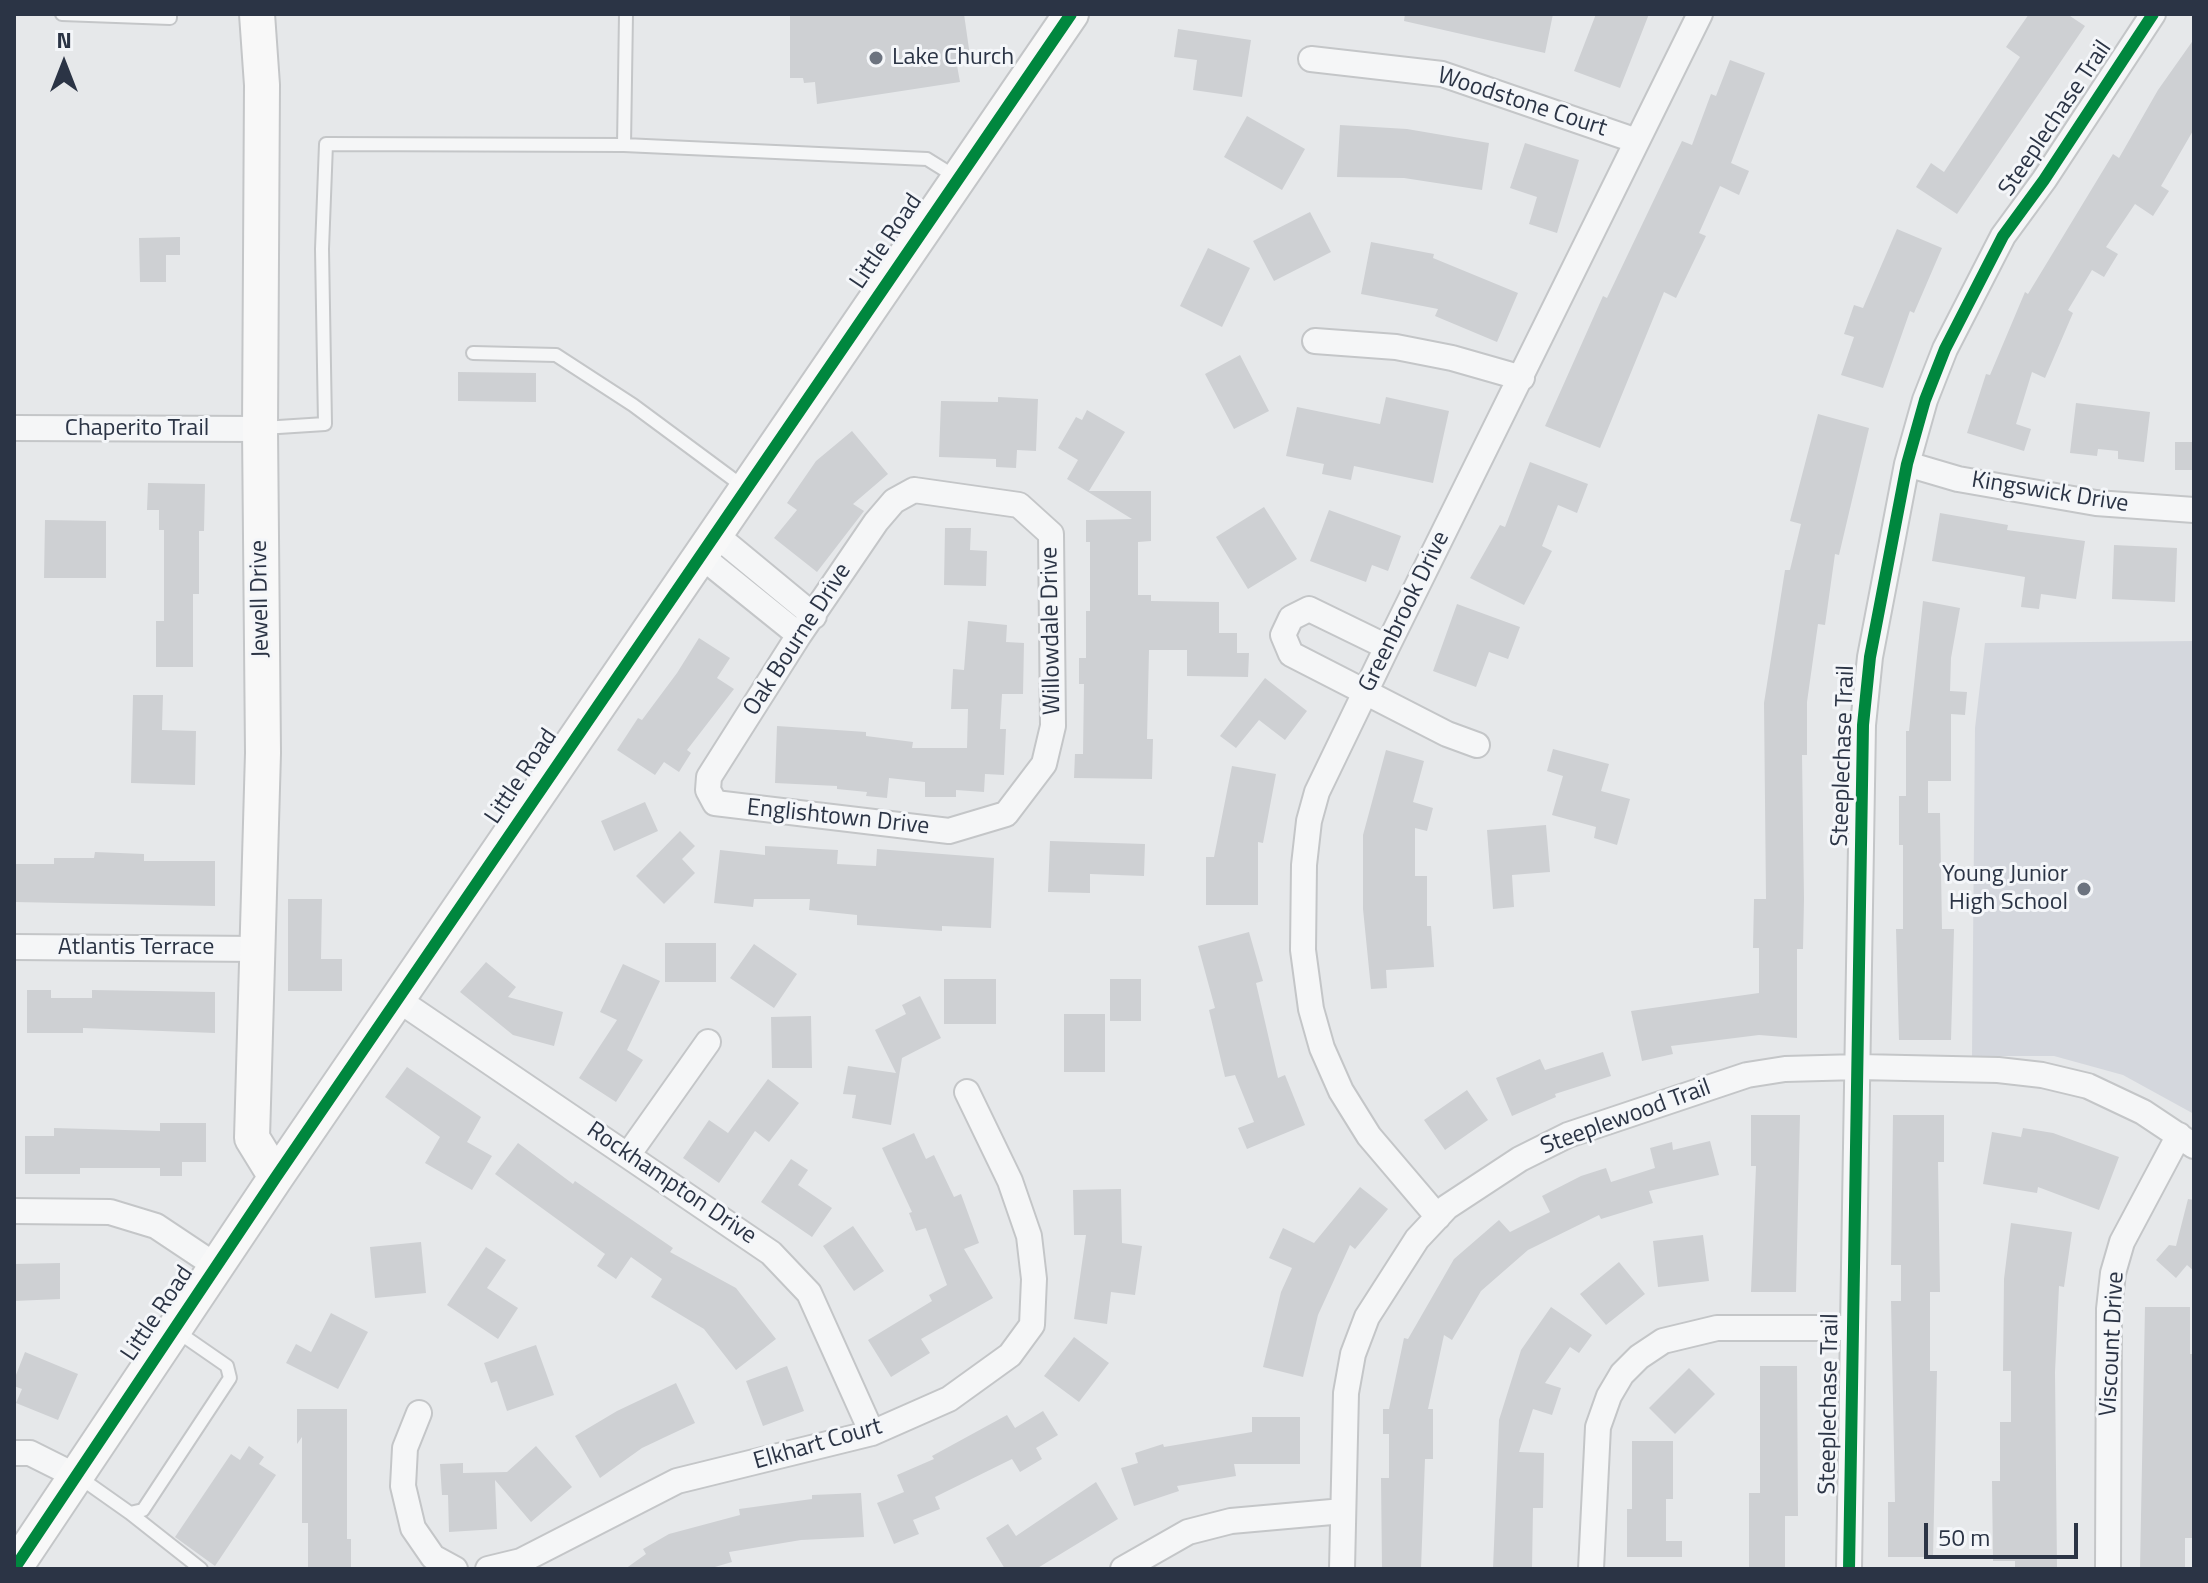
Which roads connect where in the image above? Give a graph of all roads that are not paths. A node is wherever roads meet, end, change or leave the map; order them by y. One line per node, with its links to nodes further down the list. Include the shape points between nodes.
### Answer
1 (62, 14): 7 (lane)
2 (170, 14): 7 (lane)
3 (257, 14): 17 (street, Jewell Drive, via 262,85)
4 (626, 14): 11 (lane)
5 (1071, 14): 12 (street, Little Road)
6 (1700, 14): 10 (street, Greenbrook Drive)
7 (112, 15)
8 (2149, 15): 18 (street, Steeplechase Trail, via 2003,236 1945,349)
9 (1311, 59): 10 (street, Woodstone Court, via 1442,74)
10 (1637, 141): 15 (street, Greenbrook Drive)
11 (624, 145): 12 (lane, via 927,159); 17 (lane, via 326,144 325,424)
12 (956, 177): 19 (street, Little Road)
13 (1315, 341): 15 (street, via 1396,347)
14 (473, 353): 19 (lane, via 556,355)
15 (1522, 378): 25 (street, Greenbrook Drive)
16 (14, 428): 17 (street, Chaperito Trail)
17 (260, 429): 31 (street, Jewell Drive, via 263,753)
18 (1907, 464): 21 (street, Kingswick Drive, via 1958,479 2096,503); 34 (street, Steeplechase Trail, via 1870,657 1863,725)
19 (747, 490): 22 (street, Little Road)
20 (914, 490): 23 (street, Oak Bourne Drive, via 894,501 876,522); 29 (street, Willowdale Drive, via 1019,505 1051,534 1053,726 1044,764)
21 (2194, 510)
22 (708, 545): 23 (street); 24 (street); 32 (street, Little Road)
23 (814, 616): 24 (street, Oak Bourne Drive)
24 (799, 635): 28 (street, Oak Bourne Drive, via 709,777)
25 (1387, 647): 26 (street, Greenbrook Drive); 26 (street, via 1309,609 1291,618 1283,635 1291,654)
26 (1365, 693): 27 (street); 40 (street, Greenbrook Drive, via 1317,792 1309,821 1303,950 1311,1009 1341,1091 1369,1136)
27 (1477, 745)
28 (715, 803): 29 (street, Englishtown Drive, via 949,831)
29 (1006, 814)
30 (14, 947): 31 (street, Atlantis Terrace)
31 (258, 949): 38 (street, Jewell Drive, via 252,1138)
32 (397, 999): 37 (street, Rockhampton Drive); 38 (street, Little Road)
33 (708, 1042): 37 (street)
34 (1859, 1067): 36 (street, Steeplewood Trail, via 2042,1075 2088,1086); 40 (street, Steeplewood Trail, via 1747,1075 1568,1135 1481,1182); 42 (street, Steeplechase Trail)
35 (967, 1092): 45 (street, Elkhart Court, via 1010,1181 1029,1236 1032,1325 1010,1355 949,1399)
36 (2187, 1141): 58 (street, Viscount Drive, via 2122,1242 2113,1273)
37 (628, 1155): 45 (street, Rockhampton Drive, via 771,1253 809,1293)
38 (276, 1177): 41 (street, Little Road)
39 (14, 1211): 41 (street, via 110,1212 156,1226)
40 (1438, 1217): 48 (street, Steeplewood Trail, via 1381,1291 1353,1354 1346,1393)
41 (216, 1266): 43 (street, Little Road)
42 (1853, 1328): 56 (street, via 1717,1328 1663,1341 1639,1357 1609,1396 1598,1427); 57 (street, Steeplechase Trail)
43 (174, 1329): 47 (street, Little Road); 49 (lane, via 227,1366 230,1378 143,1510)
44 (419, 1413): 52 (street, via 405,1448 403,1486 413,1528 433,1557)
45 (872, 1433): 53 (street, Elkhart Court, via 677,1481 521,1561)
46 (14, 1453): 47 (street, via 30,1453)
47 (76, 1476): 49 (lane); 50 (street, Little Road)
48 (1343, 1511): 54 (street, via 1231,1521 1188,1532); 55 (street, Steeplewood Trail)
49 (130, 1513): 51 (lane)
50 (14, 1569)
51 (201, 1569)
52 (455, 1569)
53 (488, 1569)
54 (1123, 1569)
55 (1342, 1569)
56 (1591, 1569)
57 (1849, 1569)
58 (2108, 1569)

